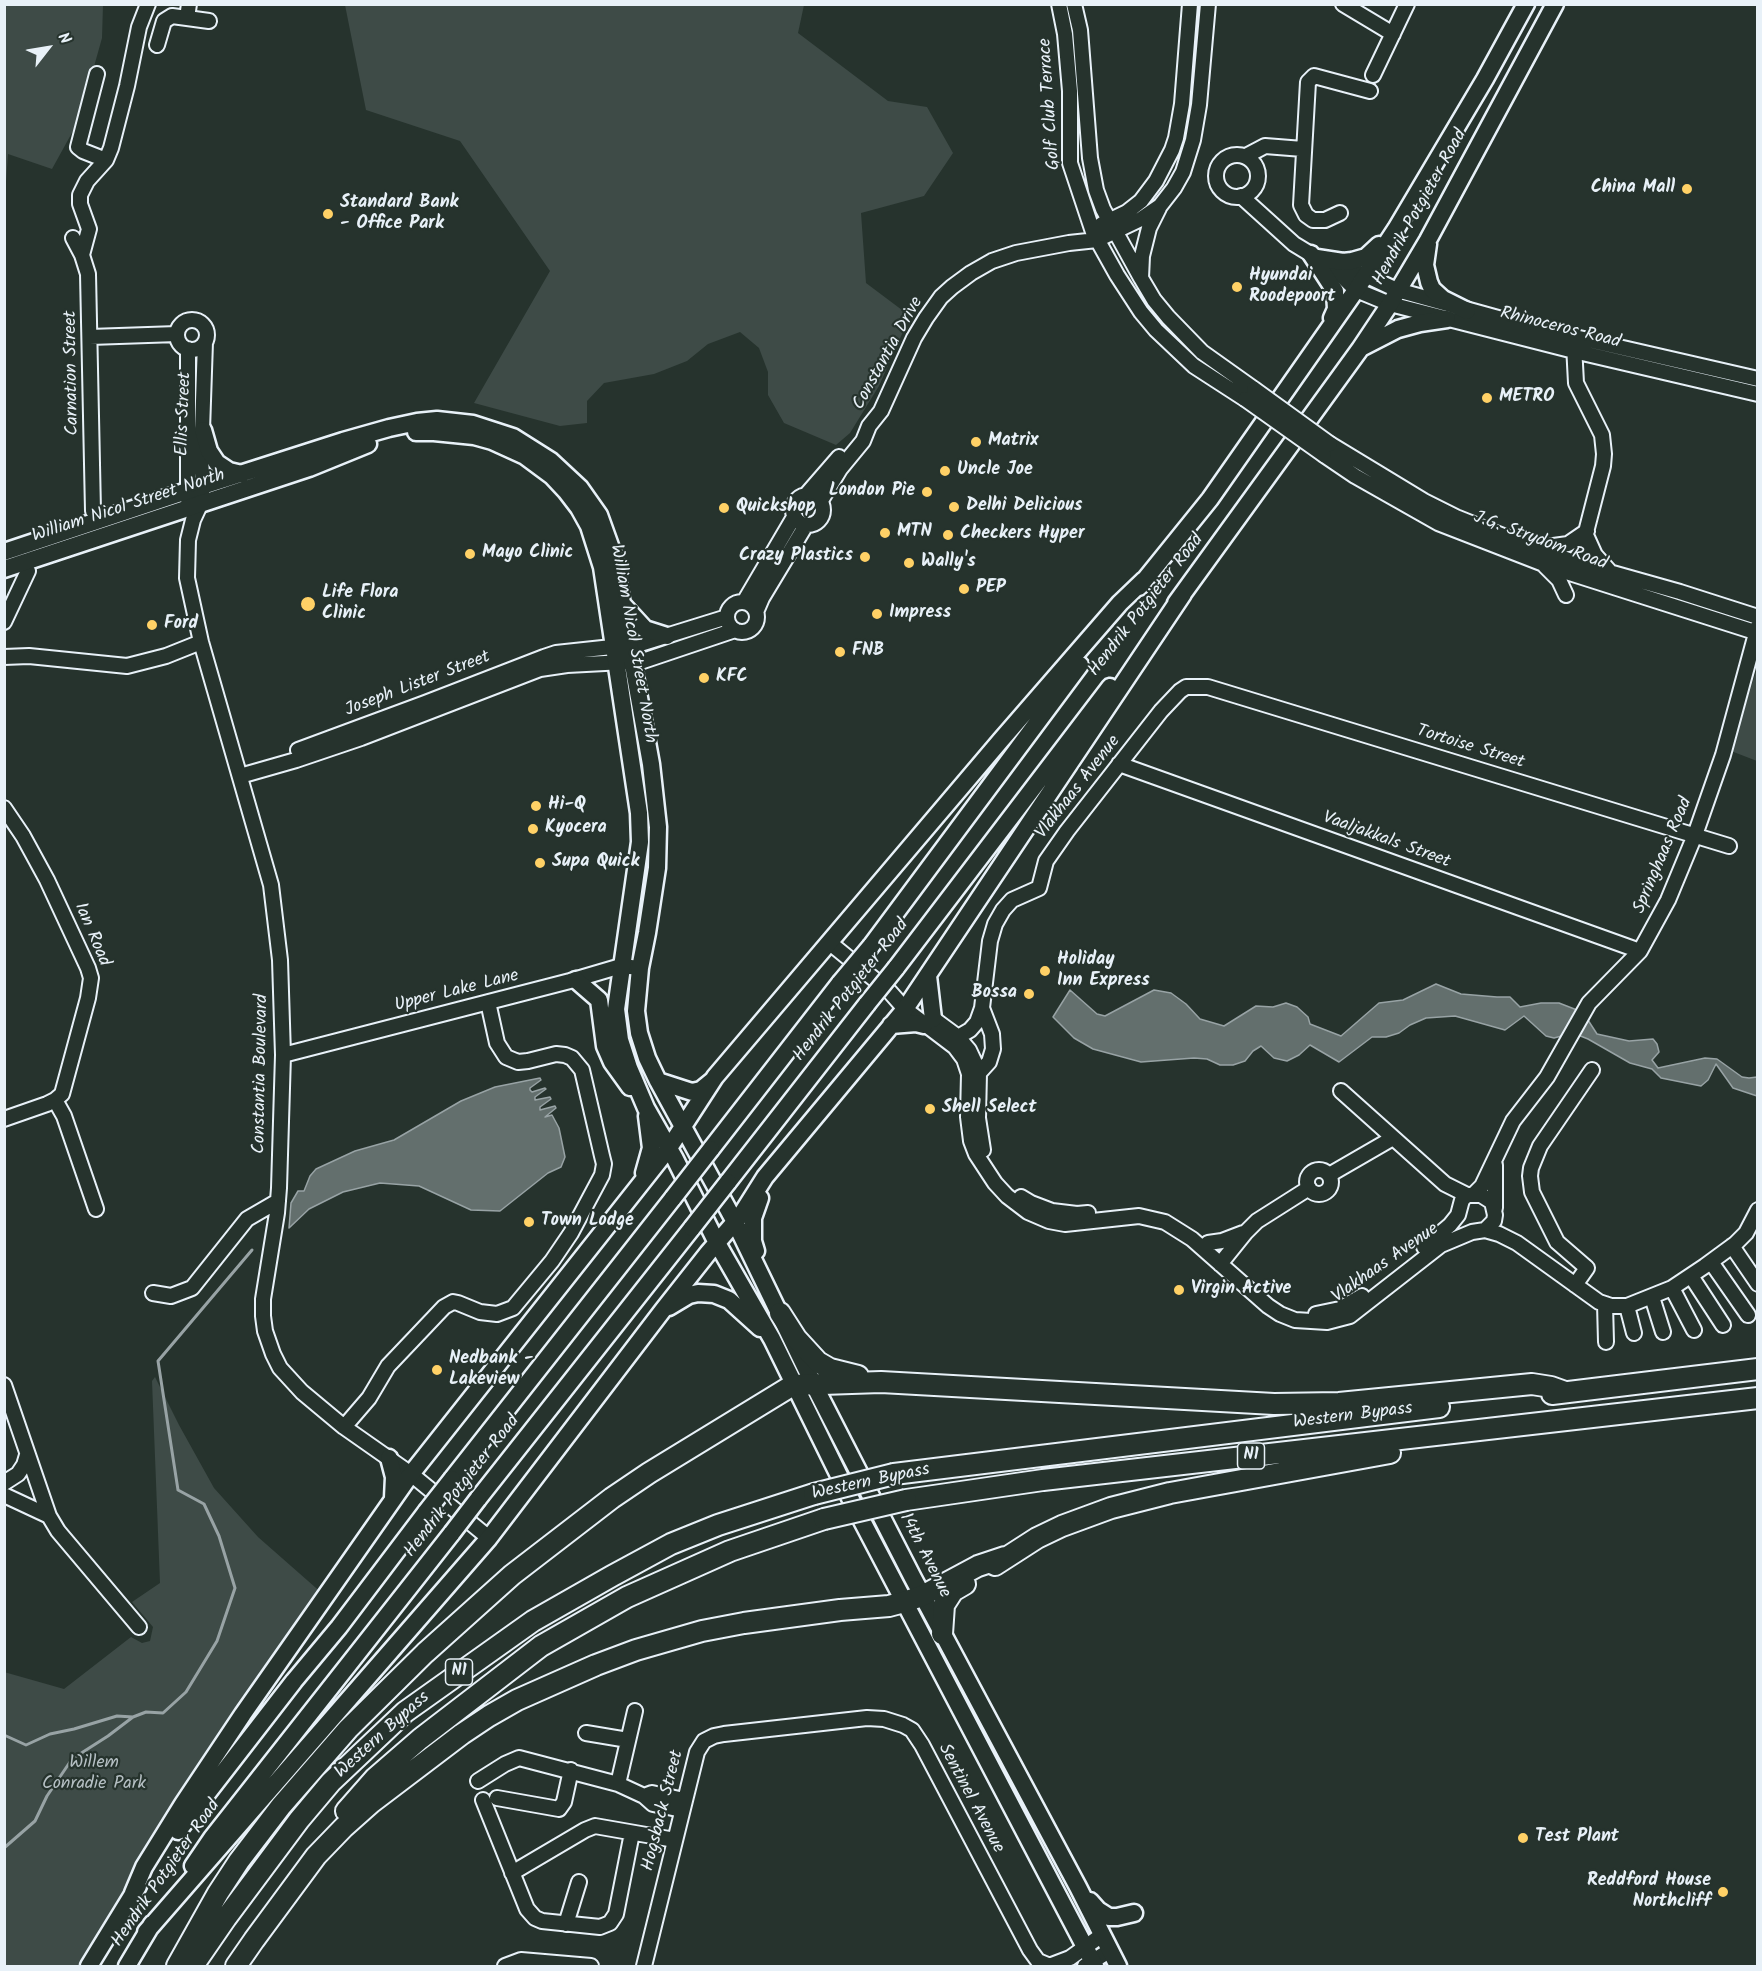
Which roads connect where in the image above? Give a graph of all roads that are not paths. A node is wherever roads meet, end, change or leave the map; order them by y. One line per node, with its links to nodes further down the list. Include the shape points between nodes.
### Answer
1 (148, 4): 21 (street)
2 (1059, 4): 18 (street, Golf Club Terrace, via 1066,46)
3 (1074, 4): 17 (street, Golf Club Terrace, via 1080,30)
4 (1190, 4): 29 (street, Constantia Drive, via 1182,104 1172,150 1156,182)
5 (1208, 4): 25 (street, Constantia Drive, via 1193,140 1183,171)
6 (1343, 4): 12 (street)
7 (1407, 4): 12 (street)
8 (1526, 4): 30 (main road, Hendrik Potgieter Road)
9 (1555, 4): 33 (main road, Hendrik Potgieter Road)
10 (188, 11): 11 (street); 13 (street, via 166,18)
11 (209, 21)
12 (1393, 34): 15 (street)
13 (157, 45)
14 (97, 74): 21 (street, via 78,147)
15 (1373, 75)
16 (1370, 91): 20 (street, via 1312,78 1308,82)
17 (1086, 115): 18 (street); 19 (street, Golf Club Terrace)
18 (1070, 127): 19 (street); 28 (street, Golf Club Terrace, via 1070,163)
19 (1088, 139): 29 (street, Golf Club Terrace, via 1093,179)
20 (1303, 149): 22 (street, via 1265,146); 26 (street, via 1303,210 1313,220 1325,220)
21 (106, 160): 35 (street, via 80,195 89,229)
22 (1251, 161): 23 (street, via 1258,180); 24 (street, via 1233,154 1217,167 1215,174 1224,193)
23 (1255, 187): 24 (street); 27 (street)
24 (1241, 196): 27 (street)
25 (1160, 206): 29 (street, Constantia Drive, via 1142,219); 38 (street, via 1149,228)
26 (1340, 213)
27 (1269, 221): 36 (street, via 1294,244)
28 (1091, 227): 29 (street, Constantia Drive); 32 (street, Golf Club Terrace); 34 (street, Constantia Drive)
29 (1112, 227): 32 (street, Constantia Drive); 38 (street, Golf Club Terrace)
30 (1396, 229): 36 (main road, via 1362,259 1343,262); 37 (main road, Hendrik Potgieter Road)
31 (73, 238): 35 (street, Carnation Street)
32 (1097, 240): 34 (street, Constantia Drive); 52 (street, Golf Club Terrace, via 1156,330 1194,366)
33 (1428, 240): 40 (main road, Hendrik Potgieter Road); 41 (main road, via 1425,264 1432,289)
34 (1069, 243): 54 (street, Constantia Drive, via 992,261 941,297 914,338 888,397)
35 (82, 255): 45 (street, Carnation Street, via 88,274)
36 (1318, 258): 37 (street, Rhinoceros Road); 39 (street); 43 (main road, via 1335,291 1336,309)
37 (1365, 275): 39 (main road, Hendrik Potgieter Road); 40 (street, Rhinoceros Road)
38 (1141, 278): 52 (street, Golf Club Terrace, via 1182,333)
39 (1356, 290): 40 (street, Rhinoceros Road); 43 (main road, Hendrik Potgieter Road)
40 (1394, 297): 41 (street, Rhinoceros Road); 42 (street, Rhinoceros Road); 48 (main road, Hendrik Potgieter Road)
41 (1467, 311): 46 (street, Rhinoceros Road)
42 (1447, 319): 48 (main road, via 1398,329); 50 (street, Rhinoceros Road)
43 (1325, 332): 73 (main road, Hendrik Potgieter Road, via 1210,499)
44 (177, 334): 45 (street); 47 (street, via 184,322 194,320 205,328); 49 (street, Ellis Street, via 180,344)
45 (90, 337): 61 (street, Carnation Street)
46 (1575, 337): 50 (street); 51 (street, Rhinoceros Road)
47 (205, 342): 49 (street, Ellis Street); 55 (street, Ellis Street)
48 (1360, 349): 75 (main road, Hendrik Potgieter Road)
49 (188, 350): 58 (street, Ellis Street)
50 (1574, 351): 53 (street, Rhinoceros Road); 65 (street, via 1576,383 1604,445 1603,466)
51 (1758, 379)
52 (1249, 394): 56 (street, Golf Club Terrace, bridge)
53 (1758, 394)
54 (869, 426): 59 (street, Constantia Drive); 60 (street, Constantia Drive, via 863,441)
55 (203, 430): 57 (main road, via 217,463); 58 (street, Ellis Street)
56 (1327, 450): 66 (street, J.G. Strydom Road, via 1456,517); 68 (street, J.G. Strydom Road, via 1355,476 1438,523)
57 (242, 474): 58 (main road, William Nicol Street North); 77 (main road, William Nicol Street North, via 417,422 437,420 489,428 513,437 551,461 586,495 613,554)
58 (195, 488): 62 (street, Constantia Boulevard); 67 (main road, William Nicol Street North)
59 (806, 495): 60 (street); 63 (street, via 797,499)
60 (820, 502): 64 (street, via 820,518)
61 (93, 511)
62 (194, 511): 69 (main road, William Nicol Street North); 85 (street, Constantia Boulevard, via 187,578); 86 (main road, William Nicol Street North, via 392,437 434,432 492,441 525,456 552,476 579,508 602,567)
63 (794, 517): 64 (street); 76 (street)
64 (806, 525): 78 (street)
65 (1586, 533): 66 (street, via 1568,544); 70 (street); 72 (street, via 1595,555)
66 (1537, 549): 70 (street, J.G. Strydom Road)
67 (4, 552)
68 (1543, 564): 70 (street, J.G. Strydom Road); 74 (street, via 1567,593)
69 (4, 569)
70 (1576, 569): 72 (street, J.G. Strydom Road); 74 (street, J.G. Strydom Road)
71 (28, 571): 81 (street)
72 (1611, 573): 80 (street, J.G. Strydom Road)
73 (1144, 580): 95 (main road, via 1001,740); 190 (main road, Hendrik Potgieter Road, bridge, via 871,946 191,1813)
74 (1597, 582): 83 (street, J.G. Strydom Road)
75 (1183, 594): 99 (main road); 193 (main road, Hendrik Potgieter Road, bridge, via 896,968 212,1838)
76 (744, 602): 78 (street); 79 (street, via 734,604)
77 (622, 605): 84 (main road, via 645,629); 86 (main road, William Nicol Street North)
78 (756, 612): 82 (street, via 752,627 742,632)
79 (727, 617): 82 (street); 84 (street)
80 (1758, 617)
81 (4, 622)
82 (735, 630): 86 (street, via 643,661)
83 (1757, 630): 87 (street, Springhaas Road)
84 (667, 636): 86 (street)
85 (201, 642): 88 (street, via 127,666); 91 (street, Constantia Boulevard)
86 (623, 654): 91 (street, Joseph Lister Street, via 540,669 361,738 296,760); 97 (main road, William Nicol Street North, via 640,842); 98 (main road, William Nicol Street North, via 651,764 658,827 657,868)
87 (1753, 654): 93 (street, Springhaas Road)
88 (4, 657)
89 (1199, 686): 90 (street, Vlakhaas Avenue, via 1180,691); 93 (street, Tortoise Street)
90 (1119, 764): 96 (street, Vaaljakkals Street); 103 (street, Vlakhaas Avenue, via 1046,861 1039,888 1012,900 995,924)
91 (239, 772): 107 (street, Constantia Boulevard, via 271,885 280,960)
92 (4, 808): 113 (street, Ian Road, via 47,880 91,978 65,1089)
93 (1695, 835): 94 (street, Tortoise Street); 96 (street, Springhaas Road, via 1668,900)
94 (1729, 846)
95 (830, 943): 102 (street); 110 (main road)
96 (1640, 951): 119 (street, Springhaas Road, via 1589,1003 1547,1077 1513,1121)
97 (621, 966): 98 (street, Upper Lake Lane); 100 (street, Upper Lake Lane); 114 (main road, William Nicol Street North, via 617,1025)
98 (640, 968): 111 (main road, William Nicol Street North, via 636,1011 639,1034)
99 (928, 975): 102 (main road); 104 (main road)
100 (576, 980): 101 (street, Upper Lake Lane); 114 (main road, via 599,1000 608,1052 626,1084)
101 (488, 1002): 107 (street, Upper Lake Lane); 162 (street, via 497,1043 506,1057 518,1062 565,1055 582,1070 604,1164 602,1175 552,1262 513,1308 497,1314 453,1302 444,1307 392,1360 369,1398)
102 (907, 1006): 104 (street); 105 (main road)
103 (982, 1008): 106 (street, via 977,1022); 109 (street, Vlakhaas Avenue, via 994,1042 989,1062)
104 (928, 1022): 105 (main road); 106 (street); 109 (street, via 955,1047)
105 (891, 1025): 120 (main road)
106 (958, 1037): 109 (street, via 969,1050)
107 (283, 1055): 122 (street, Constantia Boulevard)
108 (1592, 1070): 140 (street, via 1540,1146 1530,1176 1532,1192 1557,1242 1587,1268)
109 (974, 1074): 132 (street, Vlakhaas Avenue, via 983,1152 1016,1193 1030,1203 1066,1213 1137,1209 1160,1213 1184,1223); 135 (street, Vlakhaas Avenue, via 968,1118 976,1155 995,1183 1028,1212 1065,1224 1139,1216 1165,1221)
110 (716, 1077): 111 (main road, via 692,1092); 116 (main road)
111 (657, 1081): 116 (main road, William Nicol Street North)
112 (1341, 1091): 117 (street)
113 (55, 1100): 115 (street); 124 (street)
114 (643, 1101): 118 (main road, William Nicol Street North); 121 (main road, via 651,1148)
115 (4, 1119)
116 (683, 1128): 118 (main road); 127 (main road, 14th Avenue)
117 (1393, 1138): 123 (street); 130 (street, via 1329,1175 1314,1170 1308,1176 1309,1188)
118 (669, 1148): 121 (main road); 131 (main road, 14th Avenue)
119 (1496, 1157): 123 (street, Springhaas Road, via 1482,1186); 126 (street)
120 (765, 1177): 127 (main road); 138 (main road, via 753,1218 753,1240)
121 (642, 1180): 165 (main road)
122 (278, 1202): 142 (street, via 247,1219 192,1288 171,1296); 162 (street, Constantia Boulevard, via 263,1299 265,1331 280,1368)
123 (1464, 1203): 126 (street, via 1487,1197); 128 (street, via 1463,1225); 135 (street, Vlakhaas Avenue, via 1438,1235 1348,1305 1331,1312 1316,1314 1285,1308)
124 (96, 1209)
125 (1758, 1210): 129 (street)
126 (1495, 1211): 128 (street, via 1494,1221); 133 (street)
127 (735, 1222): 131 (main road); 138 (main road, 14th Avenue)
128 (1478, 1231): 133 (street, via 1499,1234); 135 (street, Vlakhaas Avenue, via 1454,1238 1434,1250 1350,1316 1327,1322 1295,1320 1280,1314)
129 (1753, 1232): 134 (street)
130 (1245, 1233): 132 (street); 135 (street)
131 (717, 1243): 146 (main road); 153 (main road, 14th Avenue)
132 (1208, 1243): 135 (street, Vlakhaas Avenue)
133 (1517, 1243): 140 (street)
134 (1732, 1246): 136 (street); 139 (street)
135 (1222, 1260)
136 (1712, 1262): 137 (street); 148 (street)
137 (1691, 1276): 141 (street); 149 (street)
138 (762, 1277): 147 (main road, 14th Avenue)
139 (1758, 1284)
140 (1575, 1285): 144 (street)
141 (1672, 1288): 143 (street); 150 (street)
142 (153, 1293)
143 (1652, 1297): 145 (street); 151 (street)
144 (1605, 1304): 145 (street); 154 (street)
145 (1627, 1306): 152 (street)
146 (663, 1310): 153 (main road, via 698,1293 714,1294 729,1300); 170 (main road)
147 (780, 1313): 156 (highway, via 818,1362); 157 (main road, 14th Avenue)
148 (1748, 1315)
149 (1723, 1325)
150 (1694, 1329)
151 (1663, 1332)
152 (1634, 1333)
153 (772, 1338): 157 (main road, 14th Avenue)
154 (1606, 1342)
155 (1758, 1369): 159 (highway, Western Bypass / N1)
156 (881, 1383): 157 (highway); 159 (highway, via 1274,1404 1339,1403 1532,1384)
157 (803, 1384): 172 (main road, 14th Avenue); 200 (highway, via 668,1461 612,1498 512,1575 425,1653 323,1756 269,1821 218,1893)
158 (4, 1385): 163 (street)
159 (1565, 1392): 201 (highway, Western Bypass / N1, bridge, via 894,1474 814,1494 718,1525 671,1545 533,1621 405,1712 331,1782 299,1820)
160 (1758, 1398): 161 (highway, Western Bypass / N1)
161 (1596, 1417): 171 (highway, via 1155,1496 1062,1526); 202 (highway, Western Bypass / N1, bridge, via 1043,1480 906,1500 824,1519 730,1551 627,1598 541,1646 420,1739 375,1778 320,1841 261,1914)
162 (344, 1427): 164 (street, Constantia Boulevard)
163 (27, 1455): 166 (street, via 18,1474); 169 (street)
164 (389, 1458): 165 (street, Constantia Boulevard); 168 (main road, via 394,1476)
165 (411, 1474): 168 (main road); 170 (street, Constantia Boulevard)
166 (4, 1483)
167 (4, 1496): 169 (street)
168 (393, 1499): 190 (main road, via 202,1775 150,1857)
169 (49, 1516): 173 (street)
170 (489, 1538): 193 (main road)
171 (1005, 1557): 172 (highway, via 978,1566); 174 (highway, via 948,1597 943,1609)
172 (913, 1599): 174 (main road, 14th Avenue); 195 (main road, 14th Avenue); 203 (highway, via 889,1606 702,1631 636,1650 517,1700 462,1734 344,1827 316,1856)
173 (139, 1627)
174 (942, 1634): 189 (main road, 14th Avenue)
175 (635, 1711): 178 (street)
176 (815, 1724): 184 (street, Hogsback Street, via 708,1738 696,1752); 207 (street, Sentinel Avenue, via 884,1719 912,1730 1029,1950 1038,1961)
177 (586, 1733): 178 (street)
178 (628, 1740): 181 (street)
179 (571, 1770): 180 (street, via 519,1758); 181 (street); 182 (street, via 559,1809)
180 (478, 1781)
181 (618, 1784): 184 (street, via 644,1796 652,1793)
182 (497, 1798)
183 (483, 1800): 187 (street)
184 (683, 1805): 186 (street, Hogsback Street)
185 (632, 1833): 186 (street); 187 (street, via 591,1827); 192 (street, via 616,1914 610,1923 600,1927)
186 (675, 1840): 206 (street, Hogsback Street)
187 (512, 1873): 192 (street, via 531,1914 542,1921)
188 (579, 1882): 192 (street)
189 (1078, 1887): 191 (main road, via 1104,1915); 194 (main road, 14th Avenue)
190 (133, 1893): 198 (main road, Hendrik Potgieter Road)
191 (1134, 1913)
192 (566, 1924)
193 (146, 1932): 199 (main road, Hendrik Potgieter Road)
194 (1102, 1935): 195 (street, Sentinel Avenue); 196 (main road, 14th Avenue)
195 (1084, 1947): 197 (main road, 14th Avenue); 207 (street, Sentinel Avenue)
196 (1109, 1951): 197 (street); 208 (main road, 14th Avenue)
197 (1091, 1965)
198 (88, 1966)
199 (127, 1966)
200 (177, 1966)
201 (193, 1966)
202 (227, 1966)
203 (236, 1966)
204 (505, 1966): 205 (street, via 521,1960)
205 (591, 1966)
206 (644, 1966)
207 (1050, 1966)
208 (1119, 1966)

